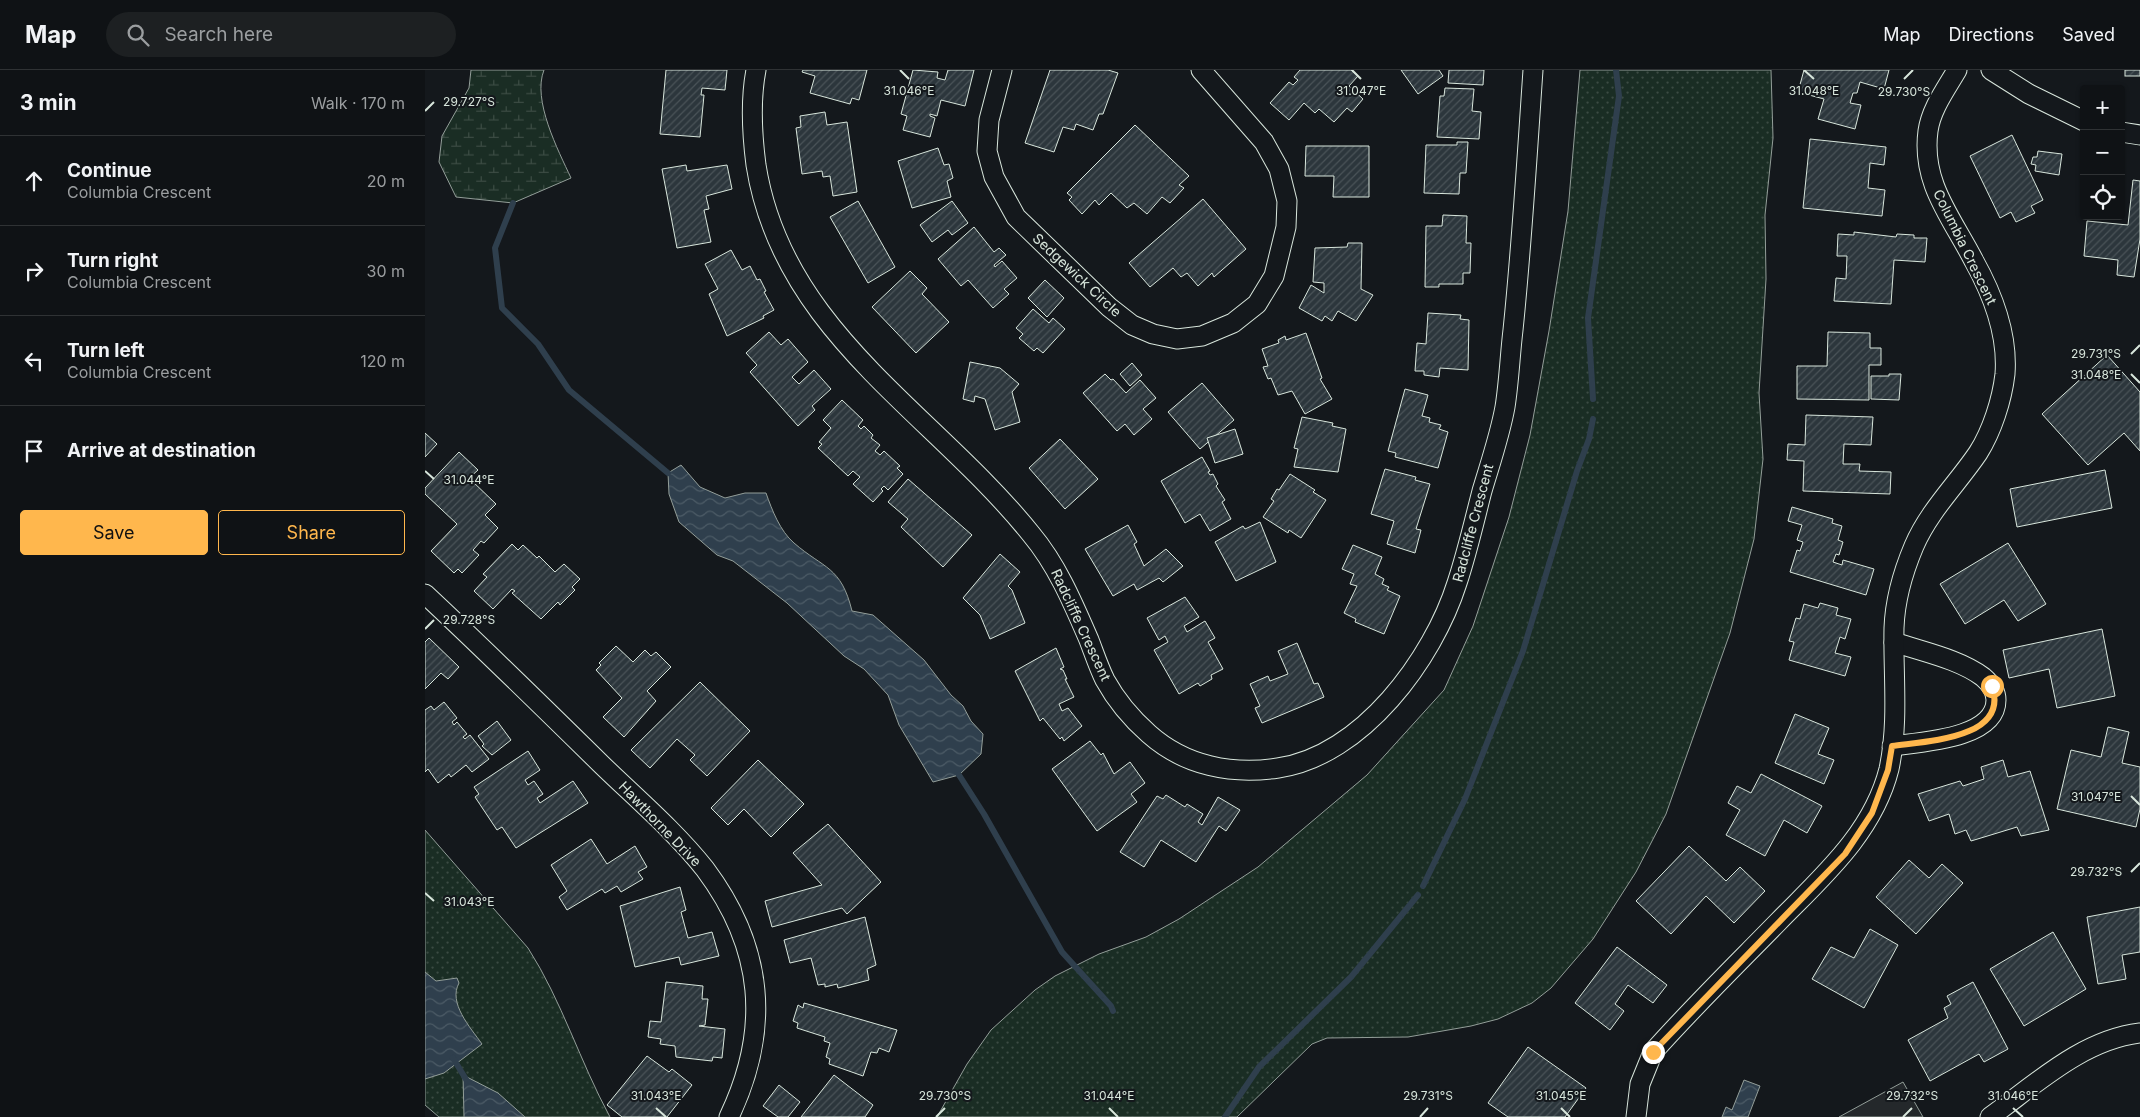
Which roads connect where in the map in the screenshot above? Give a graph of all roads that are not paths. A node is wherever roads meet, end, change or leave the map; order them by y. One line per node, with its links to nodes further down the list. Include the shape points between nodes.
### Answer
1 (756, 70): 4 (street, Radcliffe Crescent, via 752,138 761,192 774,233 795,277 823,317 1033,536 1056,570 1105,680 1122,706 1151,736 1185,758 1220,769 1255,772 1289,767 1323,755 1357,732 1395,692 1431,643 1456,586 1505,409 1520,268)
2 (1002, 70): 3 (street, Sedgewick Circle, via 989,120 987,151 994,177 1008,205 1016,217 1109,307 1132,325 1177,339 1202,336 1233,323 1257,304 1274,276 1286,227 1287,201 1279,169 1264,142)
3 (1201, 70)
4 (1533, 70)
5 (1957, 70): 11 (street, Columbia Crescent, via 1937,104 1929,130 1929,168 1940,202 1992,297 2002,330 2005,373 1994,420 1979,452 1939,503 1915,543 1900,585)
6 (1991, 70): 7 (street, via 2029,94)
7 (2080, 119)
8 (2125, 133): 9 (street)
9 (2140, 135)
10 (425, 594): 14 (street, Hawthorne Drive, via 525,688 677,840 704,868 726,900 751,961 756,997 749,1063)
11 (1895, 642): 12 (street, Columbia Crescent); 12 (street, via 1967,668 1992,686 1996,697 1995,708 1979,728)
12 (1892, 746): 15 (street, Columbia Crescent, via 1888,770 1872,813 1845,854 1653,1052 1640,1084)
13 (2140, 1034): 16 (street, via 2125,1035 2095,1045)
14 (729, 1117)
15 (1636, 1117)
16 (1990, 1117)

